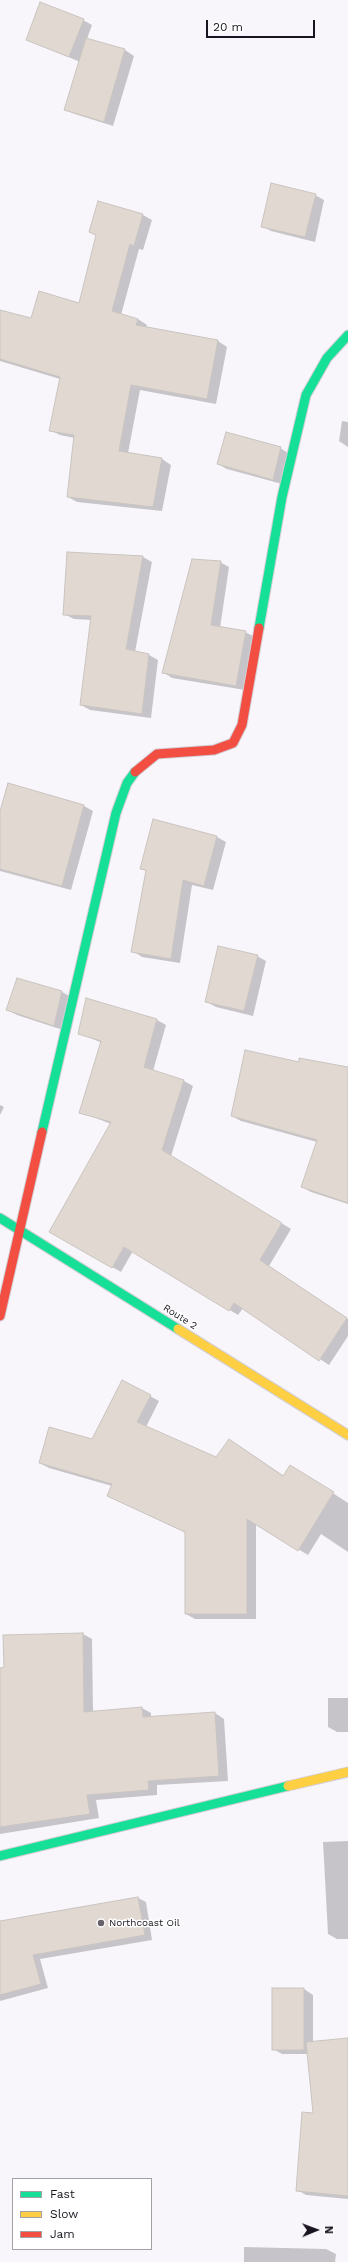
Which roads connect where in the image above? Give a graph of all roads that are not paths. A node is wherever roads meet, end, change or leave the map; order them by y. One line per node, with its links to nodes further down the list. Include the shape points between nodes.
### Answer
1 (348, 336): 3 (main road, via 328,358 306,395 282,497 242,725 233,743 214,750 157,754 138,768 127,783 116,812)
2 (0, 1218): 3 (main road, Route 2)
3 (19, 1229): 4 (main road); 5 (main road, Route 2)
4 (0, 1316)
5 (348, 1435)
6 (348, 1772): 7 (main road)
7 (0, 1856)

